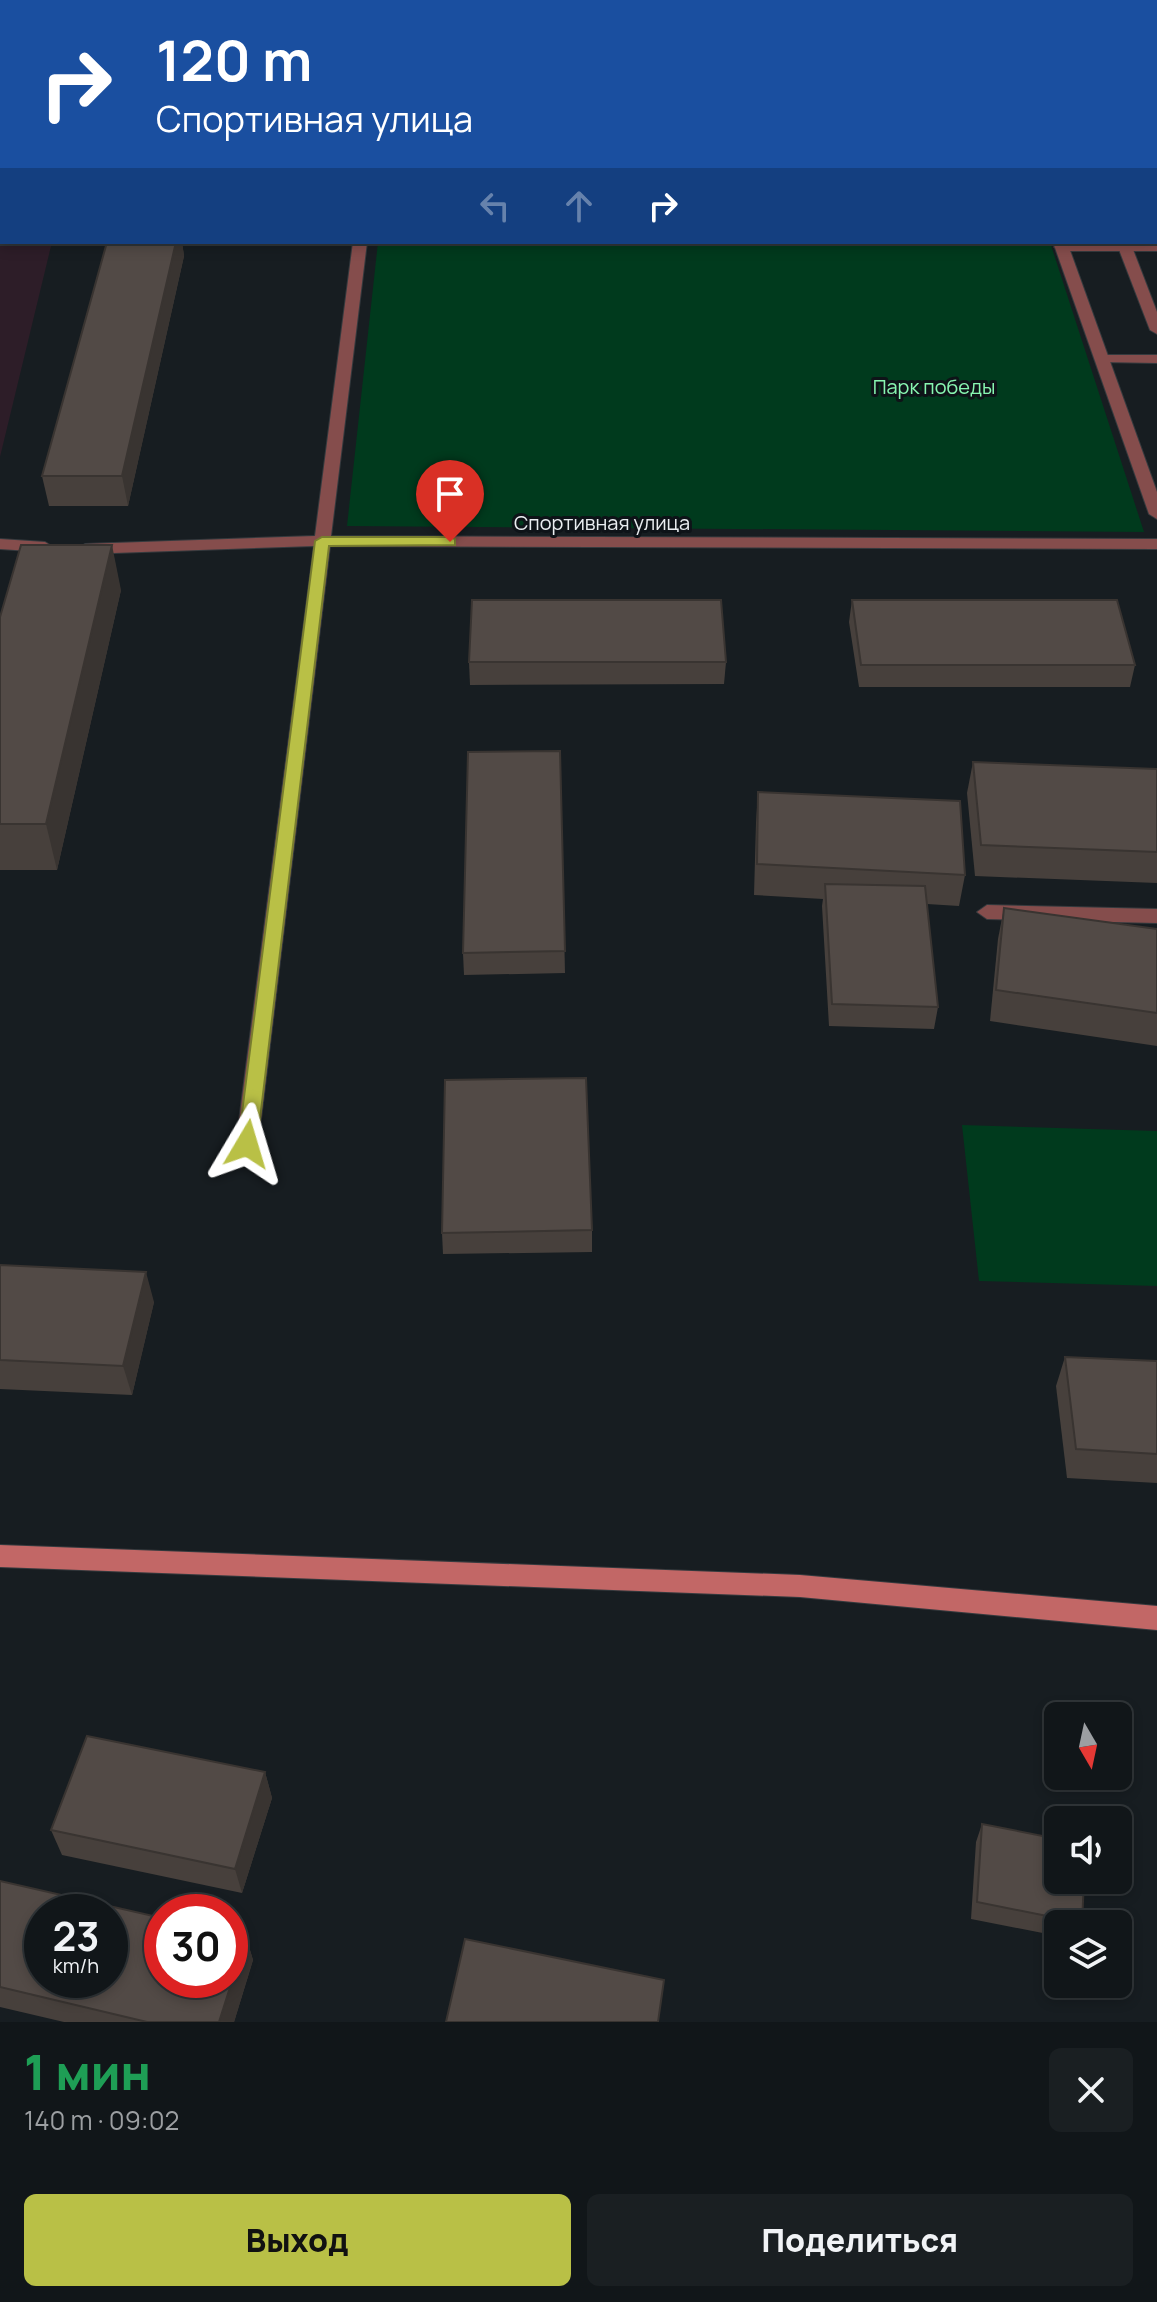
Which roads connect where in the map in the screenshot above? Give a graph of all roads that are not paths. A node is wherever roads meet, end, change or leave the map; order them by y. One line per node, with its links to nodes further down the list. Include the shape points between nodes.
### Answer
1 (360, 244): 9 (street)
2 (1061, 244): 3 (street); 6 (street)
3 (1125, 247): 4 (street); 5 (street)
4 (1157, 247)
5 (1157, 330)
6 (1101, 358): 7 (street); 8 (street)
7 (1157, 359)
8 (1157, 514)
9 (322, 541): 10 (street, Спортивная улица, via 79,550); 11 (street, Спортивная улица); 14 (street)
10 (0, 544)
11 (1157, 544)
12 (987, 912): 13 (street)
13 (1157, 916)
14 (247, 1144)
15 (0, 1556): 16 (main road, via 800,1586)
16 (1157, 1618)

